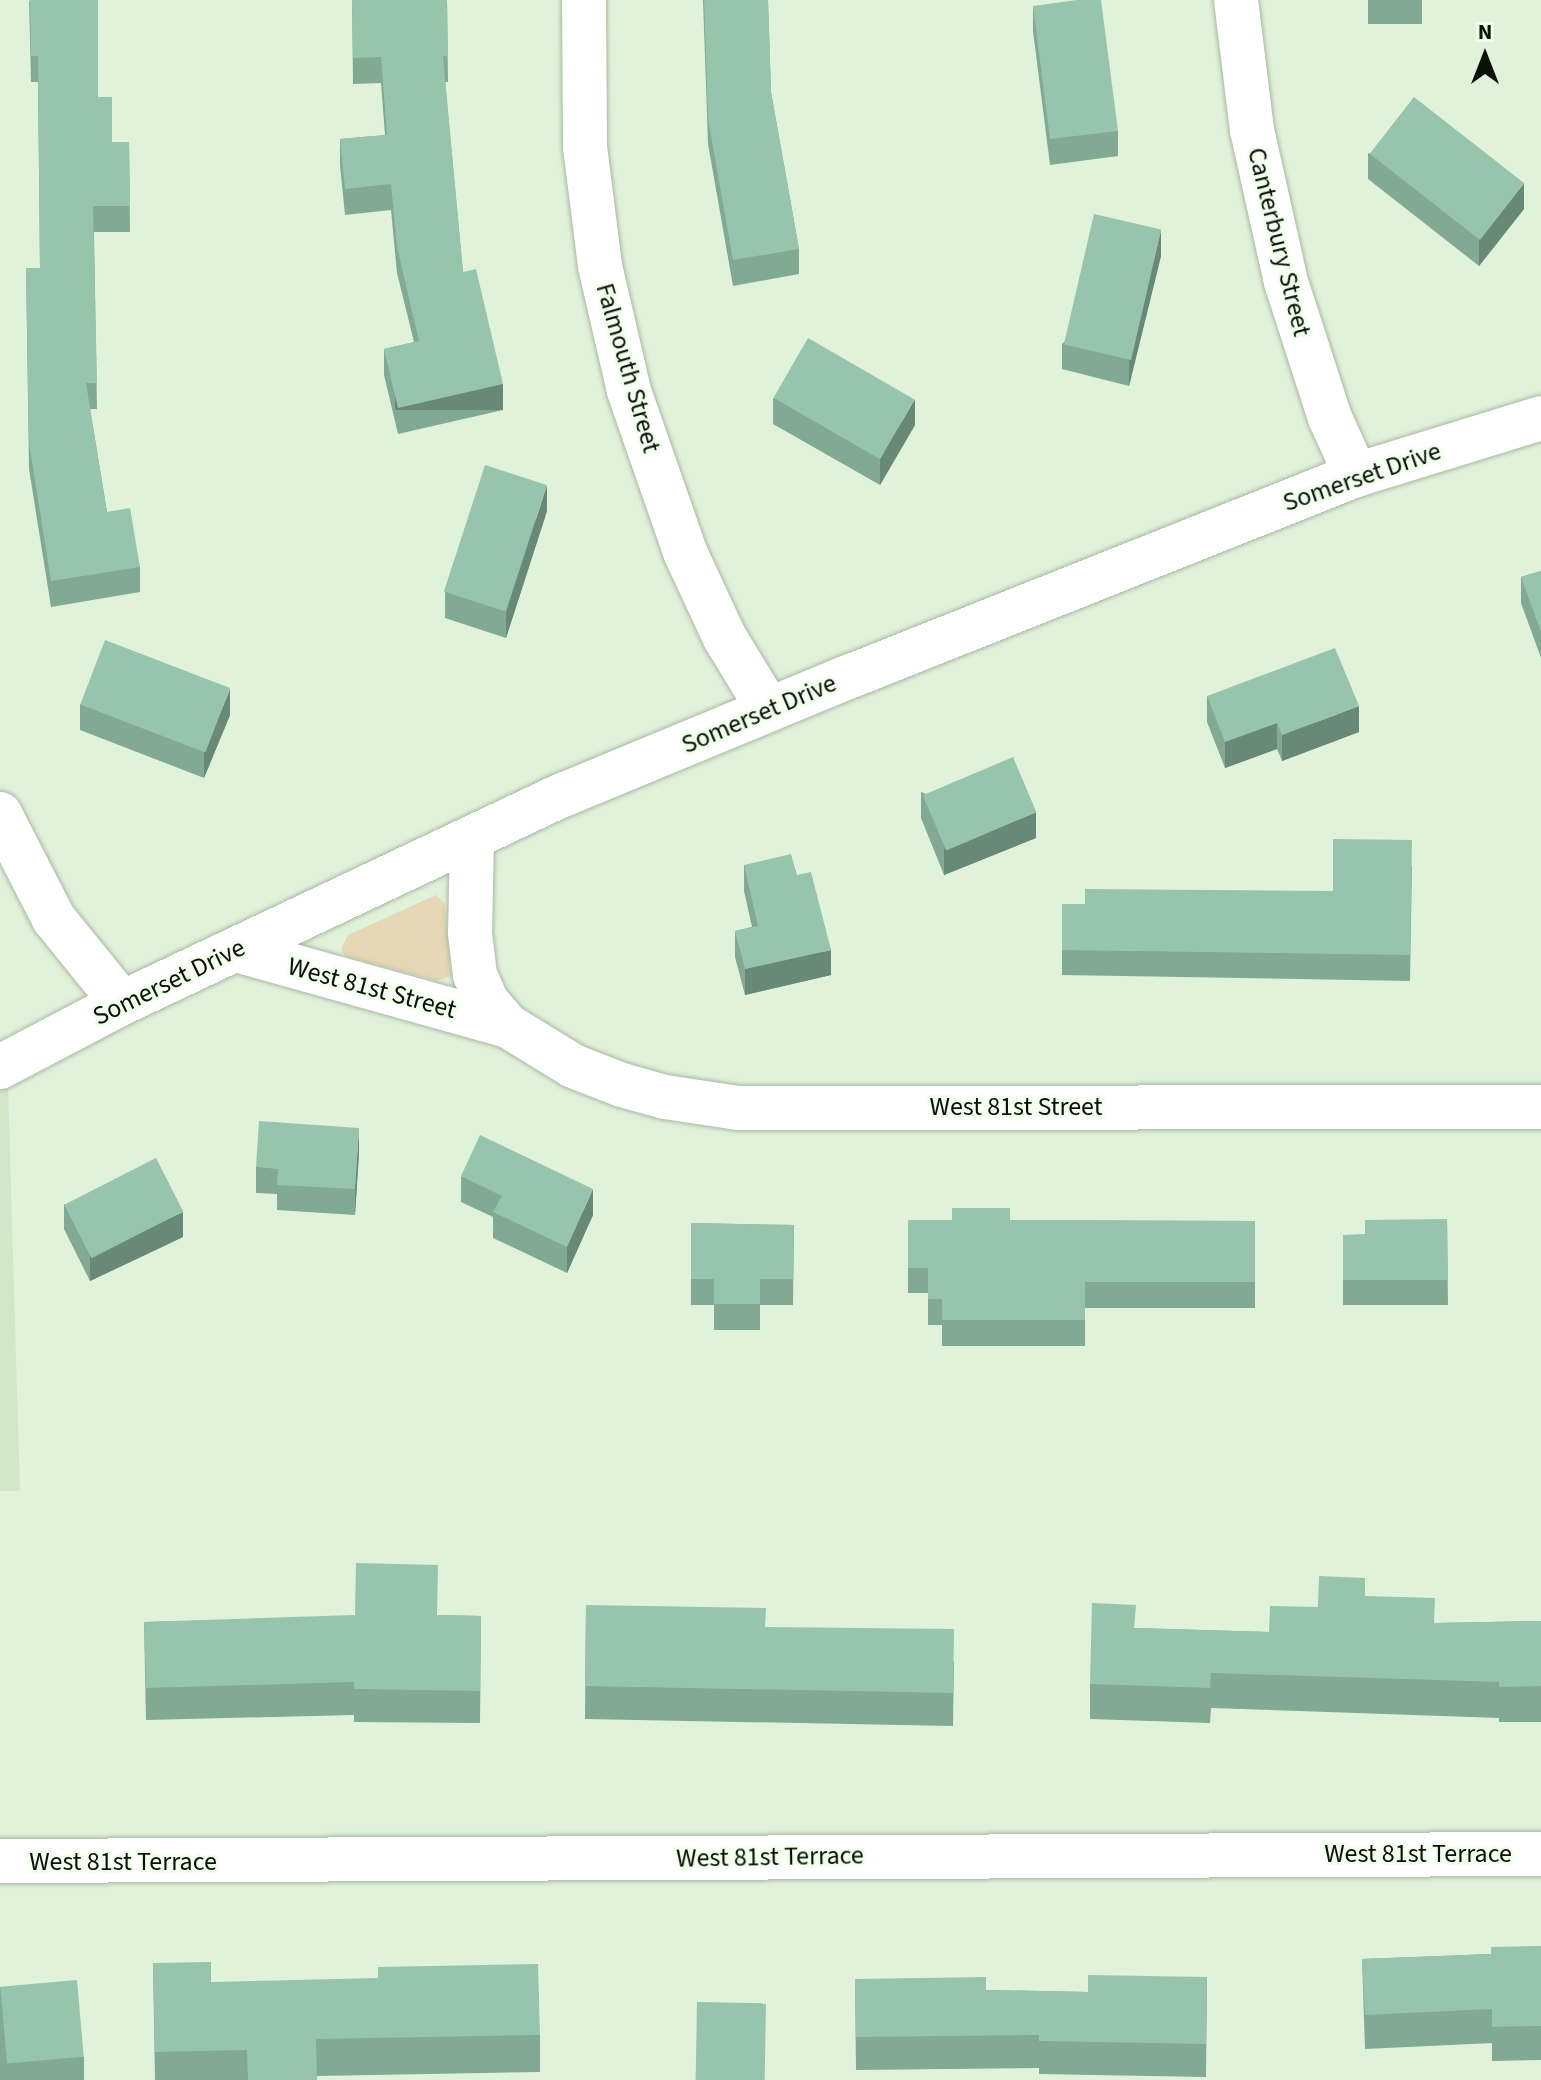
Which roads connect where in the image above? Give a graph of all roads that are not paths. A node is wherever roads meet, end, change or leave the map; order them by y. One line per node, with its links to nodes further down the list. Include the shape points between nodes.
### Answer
1 (584, 0): 5 (street, Falmouth Street, via 585,147 600,266 629,391 685,552 725,638)
2 (1236, 0): 4 (street, Canterbury Street, via 1252,130 1286,282 1330,418)
3 (1541, 418): 4 (street, Somerset Drive)
4 (1356, 475): 5 (street, Somerset Drive)
5 (769, 710): 7 (street, Somerset Drive, via 563,795)
6 (0, 814): 9 (street, via 54,919)
7 (472, 840): 8 (street, Somerset Drive); 10 (street, West 81st Street, via 470,933 475,975 487,1002)
8 (236, 950): 9 (street, Somerset Drive); 10 (street, West 81st Street)
9 (122, 1003): 11 (street, Somerset Drive)
10 (508, 1026): 12 (street, West 81st Street, via 573,1066 622,1085 738,1108)
11 (0, 1067)
12 (1541, 1107)
13 (1541, 1854): 14 (street, West 81st Terrace)
14 (0, 1861)

